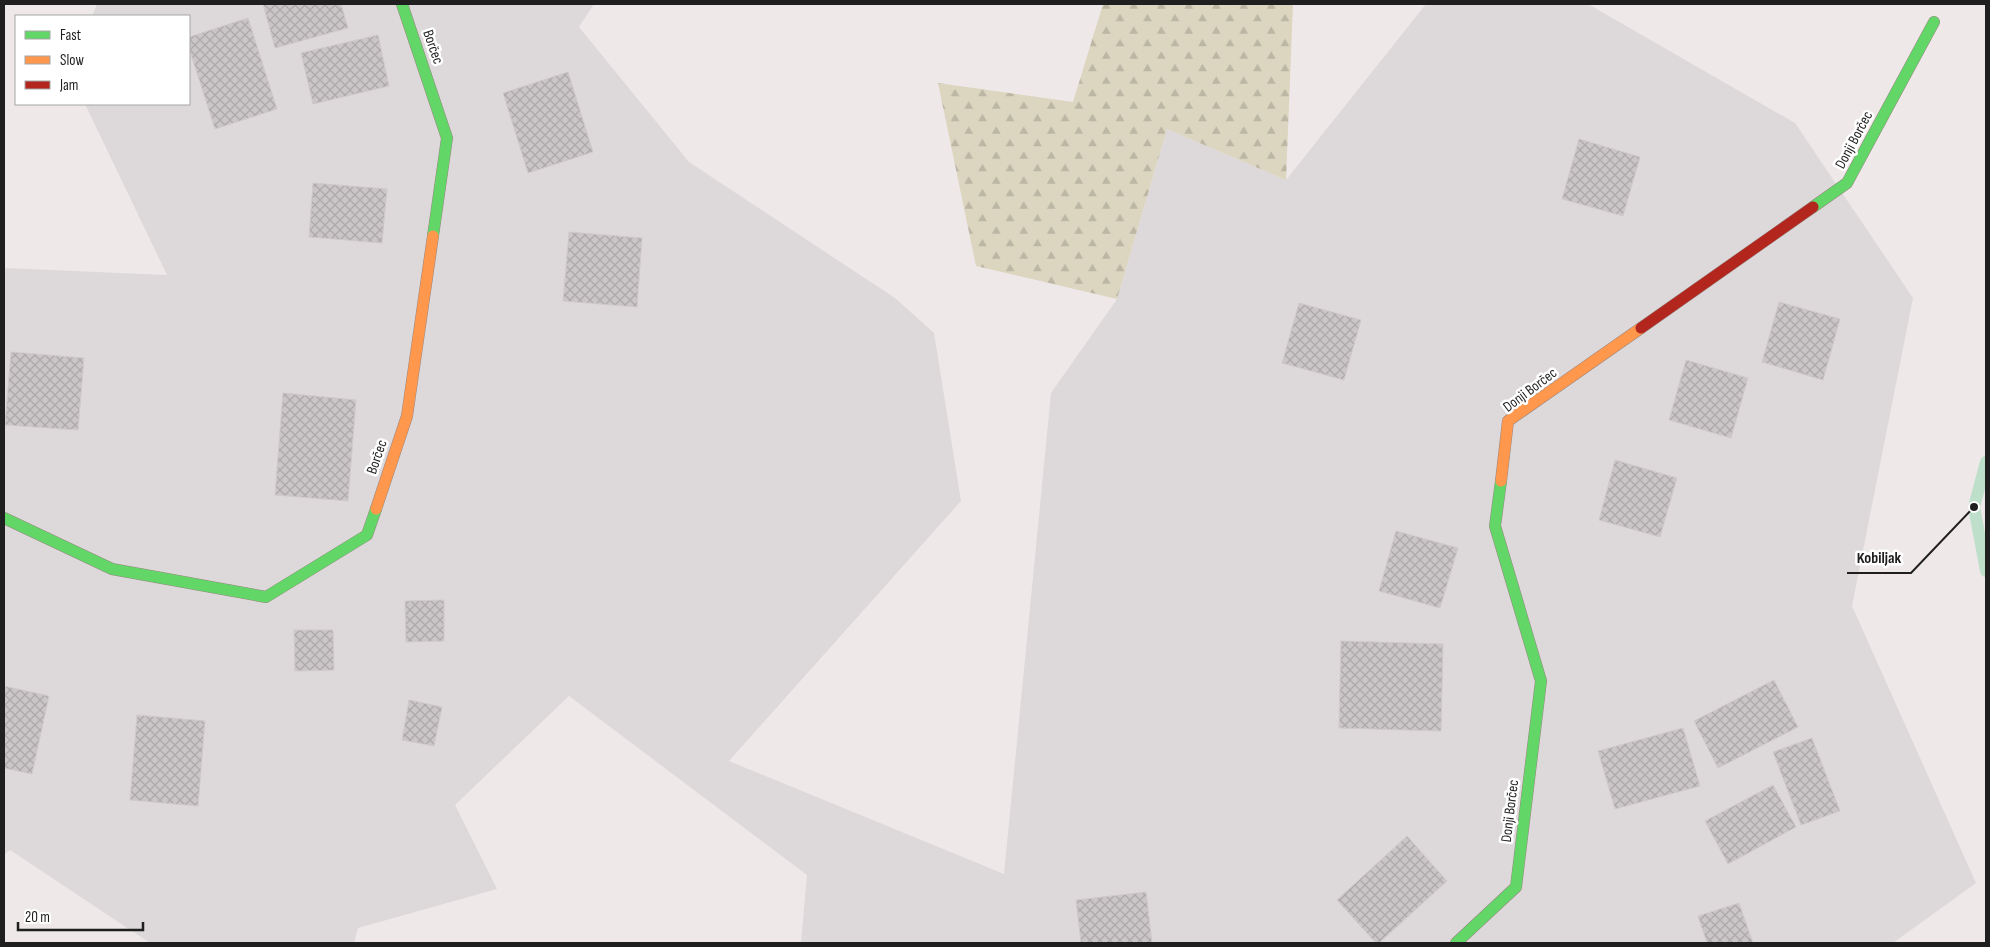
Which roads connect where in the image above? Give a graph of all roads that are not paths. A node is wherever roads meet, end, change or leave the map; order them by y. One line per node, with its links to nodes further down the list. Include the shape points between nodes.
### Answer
1 (402, 4): 3 (street, Borčec, via 448,138 406,416 367,535 266,597 112,569)
2 (1934, 22): 4 (street, Donji Borčec, via 1848,183 1508,421 1496,526 1541,681 1516,887)
3 (4, 518)
4 (1456, 943)

